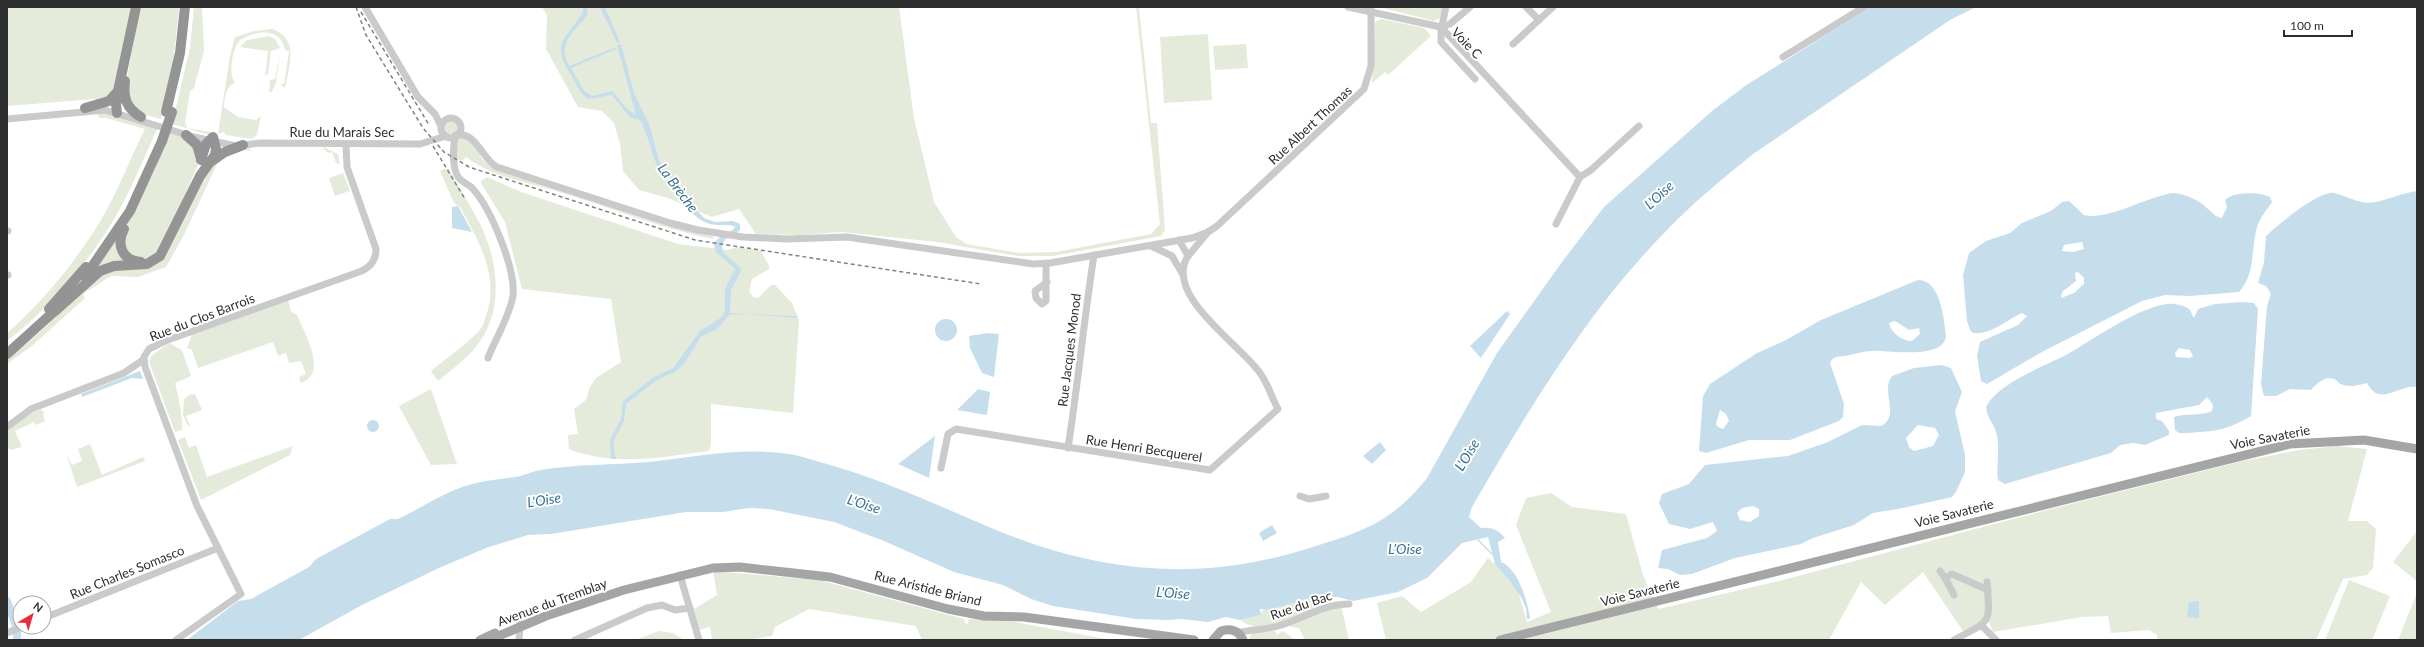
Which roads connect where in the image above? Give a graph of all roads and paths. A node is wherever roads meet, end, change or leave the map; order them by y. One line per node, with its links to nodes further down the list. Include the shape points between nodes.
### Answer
1 (137, 7): 18 (highway); 19 (highway)
2 (180, 7): 16 (highway)
3 (185, 7): 16 (highway)
4 (191, 7): 23 (highway, via 184,61)
5 (365, 7): 20 (street, via 418,97)
6 (1348, 7): 12 (street)
7 (1446, 7): 14 (street)
8 (1470, 7): 14 (street)
9 (1526, 7): 13 (street)
10 (1553, 7): 13 (street)
11 (1864, 7): 17 (street)
12 (1371, 10): 14 (street); 44 (street, Rue Albert Thomas, via 1371,66 1364,90 1221,223)
13 (1539, 20): 15 (street)
14 (1441, 30): 41 (street, via 1479,75)
15 (1513, 44)
16 (180, 53): 23 (highway)
17 (1783, 57)
18 (122, 78): 21 (highway, via 113,98); 22 (highway)
19 (124, 94): 22 (highway); 25 (highway, via 129,107)
20 (428, 107): 27 (street); 29 (street)
21 (85, 108): 22 (street); 24 (street)
22 (121, 112): 25 (street, Rue du Marais Sec); 26 (street, via 103,110); 31 (street, Rue du Marais Sec)
23 (169, 112): 33 (highway, bridge)
24 (7, 115)
25 (141, 116): 34 (street, Rue du Marais Sec)
26 (7, 119)
27 (448, 119): 28 (street, via 455,119); 29 (street)
28 (460, 124): 32 (street, via 460,130); 39 (street, via 474,137)
29 (441, 126): 32 (street); 36 (street)
30 (1639, 126): 41 (street)
31 (186, 135): 34 (street, Rue du Marais Sec); 40 (highway, via 197,145)
32 (451, 136): 36 (street, Rue du Marais Sec); 39 (street, via 464,135 471,138); 54 (street, via 458,178 474,190 496,229 512,280 512,301)
33 (160, 139): 42 (highway); 52 (highway, via 127,205 97,252 55,302)
34 (213, 139): 35 (street, Rue du Marais Sec); 38 (street, Rue du Marais Sec); 40 (highway, via 216,153)
35 (260, 143): 37 (street, Rue du Marais Sec); 38 (street, Rue du Marais Sec)
36 (424, 143): 37 (street, Rue du Marais Sec)
37 (346, 144): 55 (street, Rue du Clos Barrois, via 348,167 376,249 372,264 359,272 161,342 147,352)
38 (243, 145): 40 (highway)
39 (482, 154): 49 (street, via 492,164 504,170 670,223 716,234 787,239 847,237 1021,263)
40 (205, 162): 42 (highway, via 163,246 152,258 139,262 126,255 120,242); 51 (highway, via 166,247 158,257 147,264 114,266 102,270)
41 (1580, 177): 43 (street)
42 (142, 189): 51 (highway, via 102,255)
43 (1556, 224)
44 (1208, 232): 45 (street); 48 (street)
45 (1177, 241): 46 (street); 48 (street); 48 (street, via 1173,250)
46 (1150, 246): 47 (street); 48 (street)
47 (1094, 255): 49 (street); 57 (street, Rue Jacques Monod, via 1085,313 1082,361)
48 (1181, 259): 57 (street, Rue Henri Becquerel, via 1185,288 1189,296 1260,373 1278,409 1210,470)
49 (1046, 263): 50 (street)
50 (1047, 282)
51 (55, 311): 53 (highway)
52 (7, 346)
53 (7, 354)
54 (488, 358)
55 (143, 360): 56 (street, via 122,374 31,409); 62 (street, Rue du Clos Barrois, via 197,506)
56 (7, 427)
57 (1068, 448): 59 (street, Rue Henri Becquerel, via 955,429 948,435)
58 (2417, 449): 82 (main road, Voie Savaterie, via 2364,440 2290,444)
59 (941, 468)
60 (1300, 496): 61 (street, via 1309,499)
61 (1326, 496)
62 (218, 548): 71 (street, Rue Charles Somasco); 75 (street, Rue du Clos Barrois, via 241,594)
63 (1940, 571): 65 (street)
64 (680, 575): 70 (street); 73 (main road, Avenue du Tremblay, via 624,590); 80 (main road, Rue Aristide Briand, via 713,568 740,567 798,572 830,577 948,609 984,616 1024,616)
65 (1945, 578): 67 (street, via 1952,574); 68 (street)
66 (1987, 582): 67 (street)
67 (1988, 590): 72 (street, via 1989,615)
68 (1954, 595)
69 (1349, 604): 74 (street, Rue du Bac, via 1334,604 1266,630 1251,630)
70 (690, 608): 78 (street, via 647,608); 79 (street)
71 (52, 615)
72 (1982, 626): 83 (street); 84 (street)
73 (517, 631): 76 (main road, Avenue du Tremblay); 77 (main road, Avenue du Tremblay)
74 (1241, 637): 81 (main road, via 1225,630 1217,634)
75 (176, 640)
76 (480, 640)
77 (489, 640)
78 (575, 640)
79 (699, 640)
80 (1194, 640)
81 (1214, 640)
82 (1500, 640)
83 (1954, 640)
84 (1996, 640)

